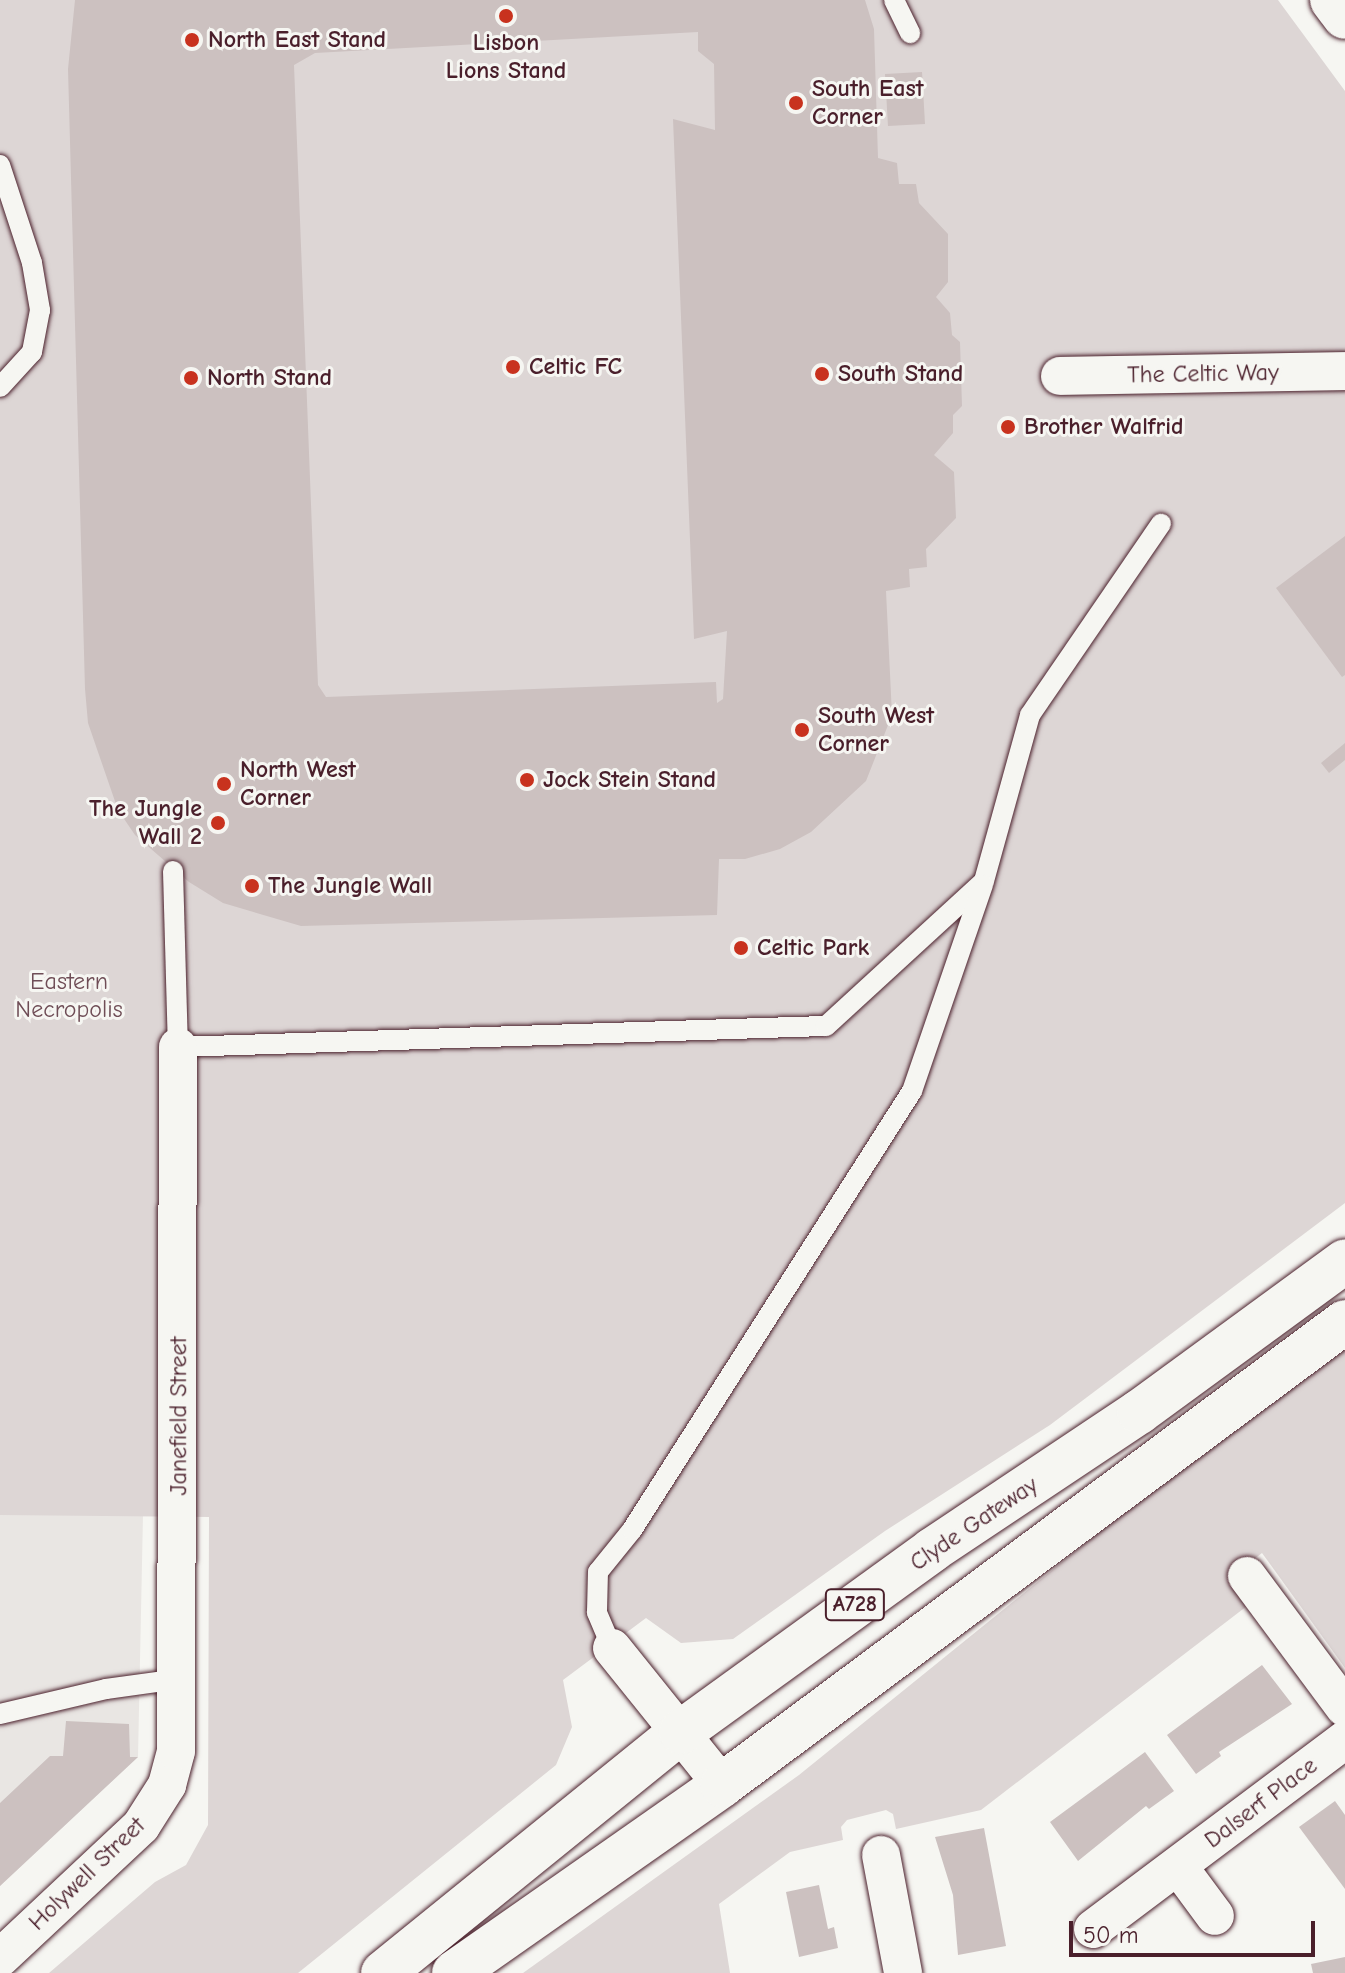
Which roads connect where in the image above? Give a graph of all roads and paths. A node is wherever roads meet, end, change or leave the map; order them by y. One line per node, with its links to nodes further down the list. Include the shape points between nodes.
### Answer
1 (894, 0): 4 (lane)
2 (1332, 0): 3 (main road)
3 (1345, 17)
4 (910, 33)
5 (0, 165): 8 (lane, via 32,263 40,310 32,352)
6 (1345, 371): 7 (street, The Celtic Way)
7 (1060, 376)
8 (0, 387)
9 (1161, 524): 11 (lane, via 1030,715)
10 (173, 871): 12 (lane)
11 (984, 881): 12 (lane, via 826,1026); 16 (lane, via 912,1091 632,1530 598,1572 597,1612)
12 (178, 1047): 17 (street, Janefield Street)
13 (1345, 1261): 20 (main road, Clyde Gateway / A728)
14 (1345, 1322): 23 (main road, A728)
15 (1247, 1576): 18 (street)
16 (612, 1648): 20 (street)
17 (179, 1679): 19 (lane, via 106,1689); 22 (street, Janefield Street, via 176,1751)
18 (1345, 1708)
19 (0, 1714)
20 (681, 1732): 23 (street); 29 (main road, Clyde Gateway / A728)
21 (1345, 1740): 25 (street, Dalserf Place)
22 (167, 1785): 28 (street, Holywell Street, via 127,1841)
23 (722, 1785): 30 (main road, A728)
24 (881, 1855): 31 (street)
25 (1178, 1866): 26 (street); 27 (street, Dalserf Place)
26 (1215, 1916)
27 (1093, 1929)
28 (0, 1958)
29 (383, 1973)
30 (454, 1973)
31 (903, 1973)

